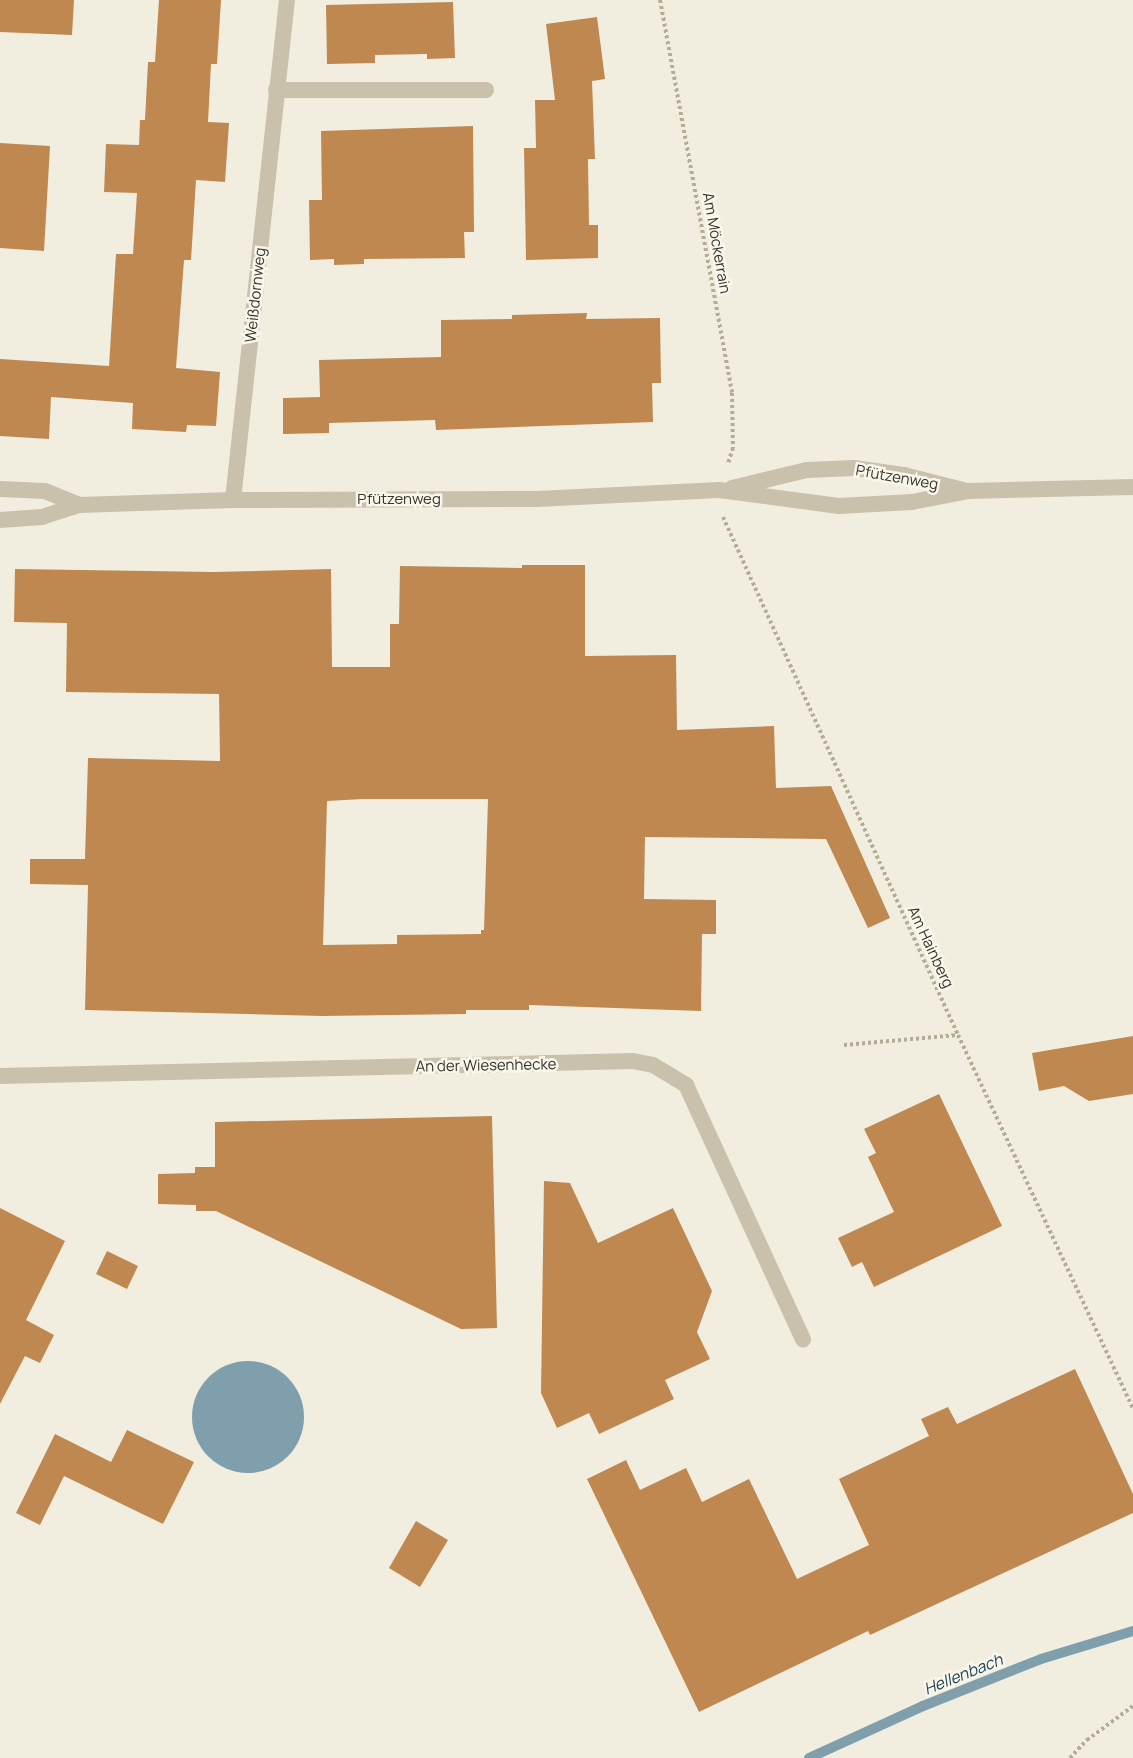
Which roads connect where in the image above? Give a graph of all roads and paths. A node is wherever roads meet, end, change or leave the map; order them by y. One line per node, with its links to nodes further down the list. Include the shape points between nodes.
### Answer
1 (287, 0): 3 (street, Weißdornweg)
2 (660, 0): 7 (path, Am Möckerrain, via 732,393 734,448)
3 (276, 90): 4 (street); 9 (street, Weißdornweg)
4 (486, 90)
5 (1133, 487): 8 (street, Pfützenweg)
6 (0, 489): 10 (street, Pfützenweg, via 45,491)
7 (719, 490): 8 (street, Pfützenweg, via 839,506 912,502); 8 (street, Pfützenweg, via 807,470 854,468 904,475); 9 (street, Pfützenweg, via 537,499); 12 (path, Am Hainberg, via 726,527)
8 (968, 491)
9 (233, 500): 10 (street, Pfützenweg)
10 (79, 505): 11 (street, Pfützenweg, via 42,517)
11 (0, 520)
12 (958, 1035): 13 (path); 16 (path, Am Hainberg)
13 (843, 1045)
14 (0, 1077): 15 (street, An der Wiesenhecke, via 633,1061 653,1065 686,1085)
15 (803, 1338)
16 (1133, 1409)
17 (1133, 1706): 18 (path, via 1087,1740)
18 (1070, 1758)

